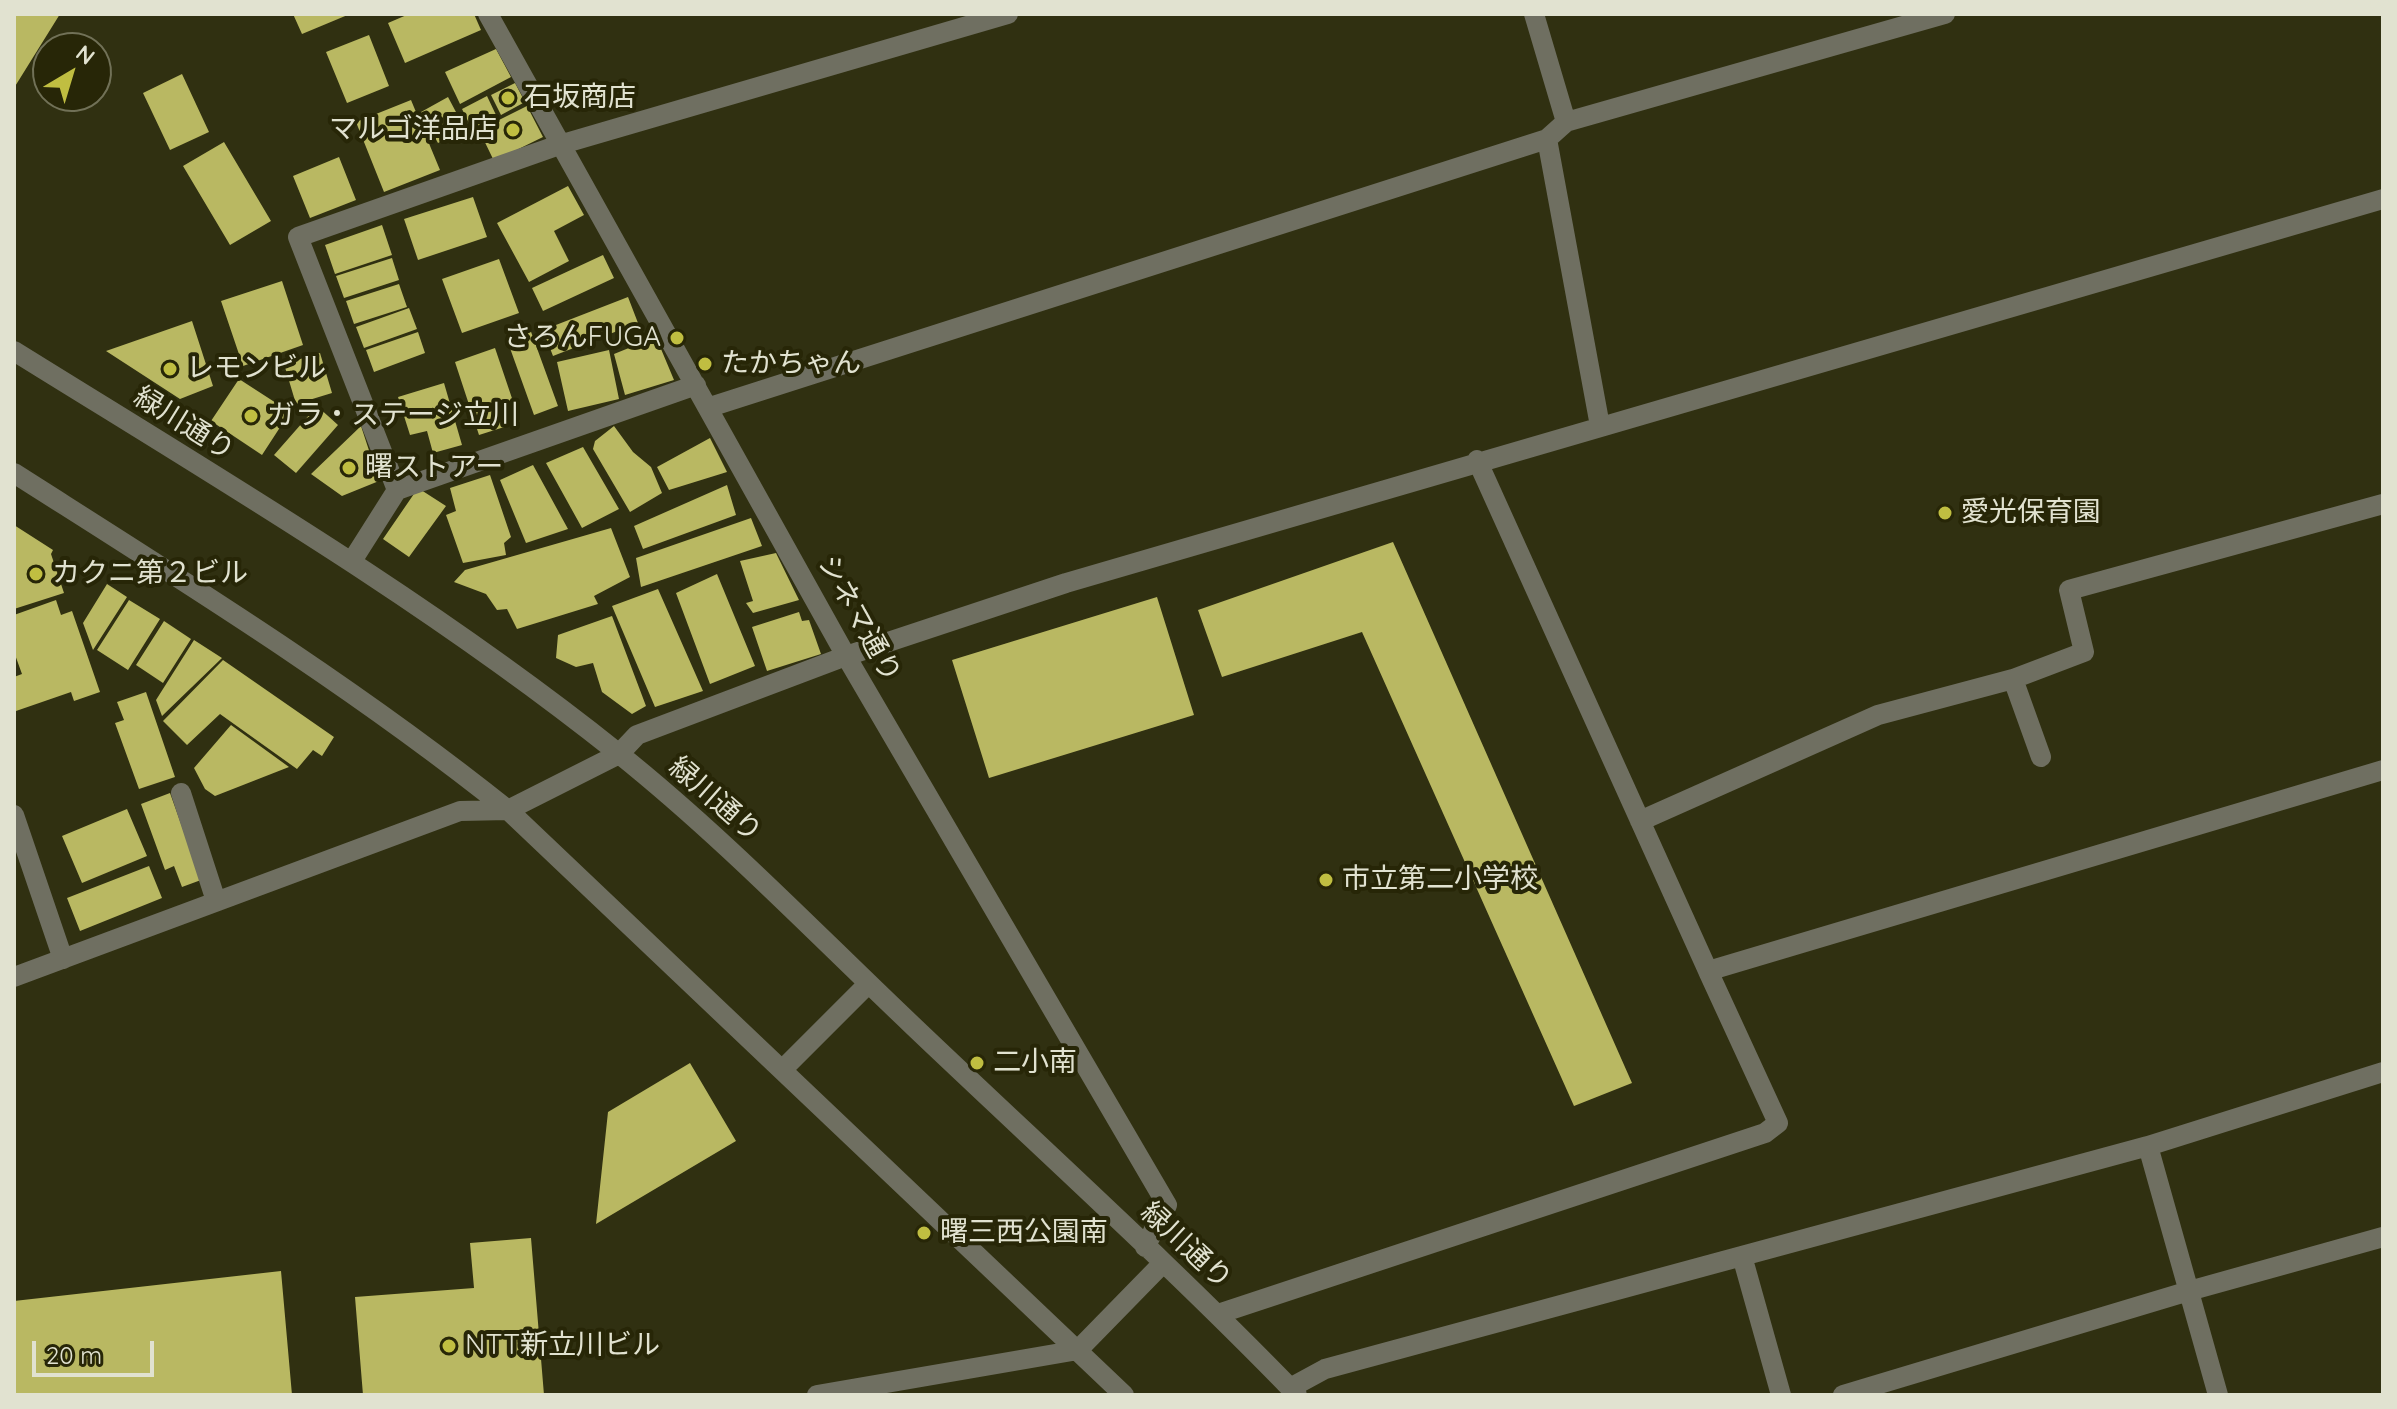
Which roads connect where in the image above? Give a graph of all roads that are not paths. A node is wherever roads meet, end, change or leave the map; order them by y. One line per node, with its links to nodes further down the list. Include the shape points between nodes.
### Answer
1 (488, 14): 7 (street, シネマ通り)
2 (1008, 14): 7 (street)
3 (1534, 14): 5 (street)
4 (1945, 14): 5 (street)
5 (1566, 122): 6 (street)
6 (1547, 139): 11 (street); 12 (street)
7 (559, 145): 10 (street, シネマ通り); 15 (street, via 298,237)
8 (2383, 199): 12 (street)
9 (14, 351): 17 (street, 緑川通り)
10 (696, 385): 11 (street, シネマ通り); 15 (street)
11 (710, 407): 18 (street, シネマ通り)
12 (1600, 426): 13 (street)
13 (1477, 460): 18 (street, via 1066,583); 26 (street)
14 (14, 473): 24 (street, via 257,629)
15 (397, 490): 17 (street)
16 (2383, 504): 19 (street, via 2069,590 2084,652)
17 (352, 561): 20 (street, 緑川通り, via 518,676)
18 (846, 656): 20 (street, via 637,735); 36 (street, シネマ通り, via 1167,1205)
19 (2013, 679): 21 (street); 26 (street, via 1878,715)
20 (619, 754): 24 (street); 31 (street, 緑川通り, via 754,870)
21 (2041, 757)
22 (2383, 770): 29 (street)
23 (181, 793): 27 (street)
24 (508, 810): 27 (street, via 460,811); 32 (street)
25 (14, 815): 28 (street)
26 (1640, 821): 29 (street)
27 (216, 901): 28 (street)
28 (63, 959): 30 (street)
29 (1708, 971): 40 (street, via 1778,1123 1765,1133)
30 (14, 977)
31 (868, 984): 32 (street); 36 (street, 緑川通り)
32 (782, 1070): 41 (street)
33 (2383, 1072): 34 (street)
34 (2148, 1146): 37 (street); 39 (street)
35 (2383, 1237): 39 (street)
36 (1145, 1247): 38 (street, 緑川通り)
37 (1742, 1256): 42 (street, via 1325,1369); 45 (street)
38 (1163, 1263): 40 (street, 緑川通り); 41 (street)
39 (2189, 1291): 46 (street); 47 (street)
40 (1218, 1314): 42 (street, 緑川通り)
41 (1078, 1350): 43 (street); 44 (street)
42 (1293, 1391)
43 (817, 1395)
44 (1124, 1395)
45 (1781, 1395)
46 (1843, 1395)
47 (2218, 1395)

